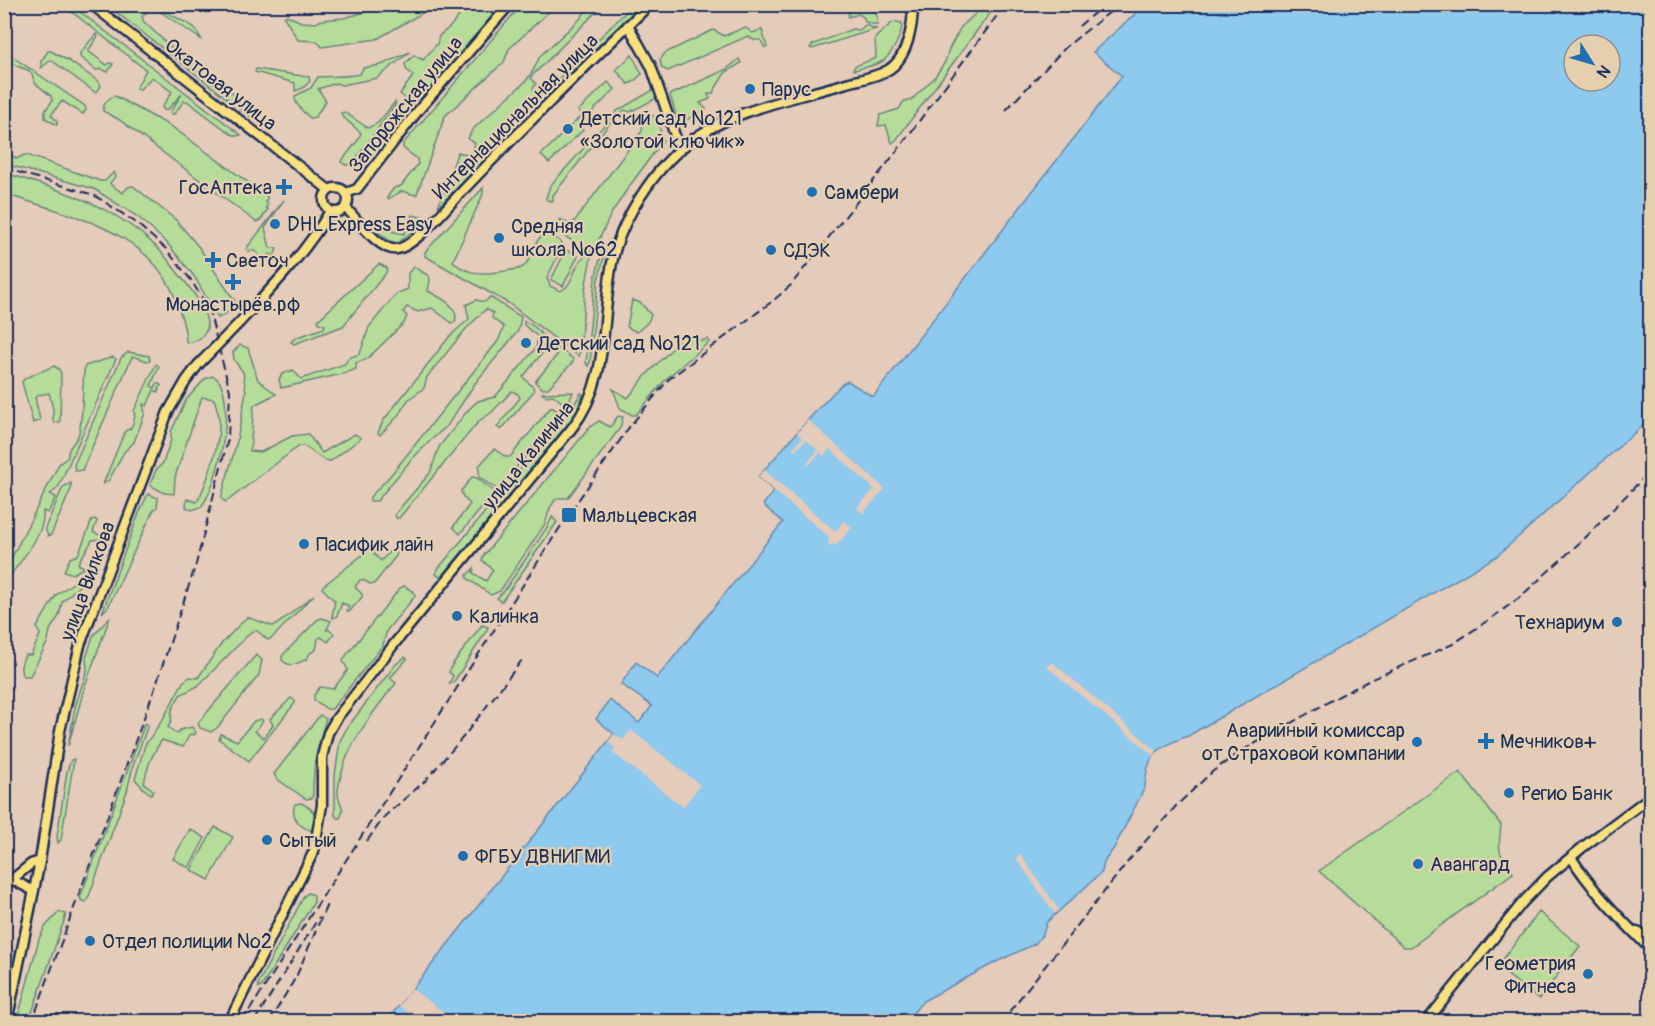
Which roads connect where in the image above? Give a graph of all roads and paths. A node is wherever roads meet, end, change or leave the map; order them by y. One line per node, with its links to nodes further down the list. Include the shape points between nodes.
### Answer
1 (91, 4): 7 (main road, Окатовая улица)
2 (510, 4): 8 (main road, Запорожская улица, via 357,189)
3 (650, 4): 5 (main road, Интернациональная улица)
4 (913, 4): 6 (main road, улица Калинина, via 911,33 889,69 729,120 698,135)
5 (628, 25): 6 (main road, via 651,66); 9 (main road, Интернациональная улица, via 407,245 396,250 382,246)
6 (680, 150): 21 (main road, улица Калинина, via 637,203 618,239 597,379 584,413 388,652 328,733 322,757 322,804 314,851)
7 (329, 190): 8 (main road, via 338,188); 10 (main road, via 324,199)
8 (346, 193): 9 (main road)
9 (345, 207): 10 (main road, via 340,212)
10 (330, 211): 13 (main road, улица Вилкова, bridge, via 309,243 198,365 168,412 80,645 56,752)
11 (1650, 797): 12 (main road)
12 (1571, 857): 17 (main road); 22 (main road, via 1523,902)
13 (40, 861): 14 (main road); 16 (main road, улица Вилкова)
14 (13, 880): 15 (main road); 16 (main road)
15 (4, 886)
16 (34, 891): 20 (main road, улица Вилкова)
17 (1631, 929): 18 (main road); 19 (main road)
18 (1650, 937)
19 (1650, 949)
20 (7, 1022)
21 (229, 1022)
22 (1426, 1022)

